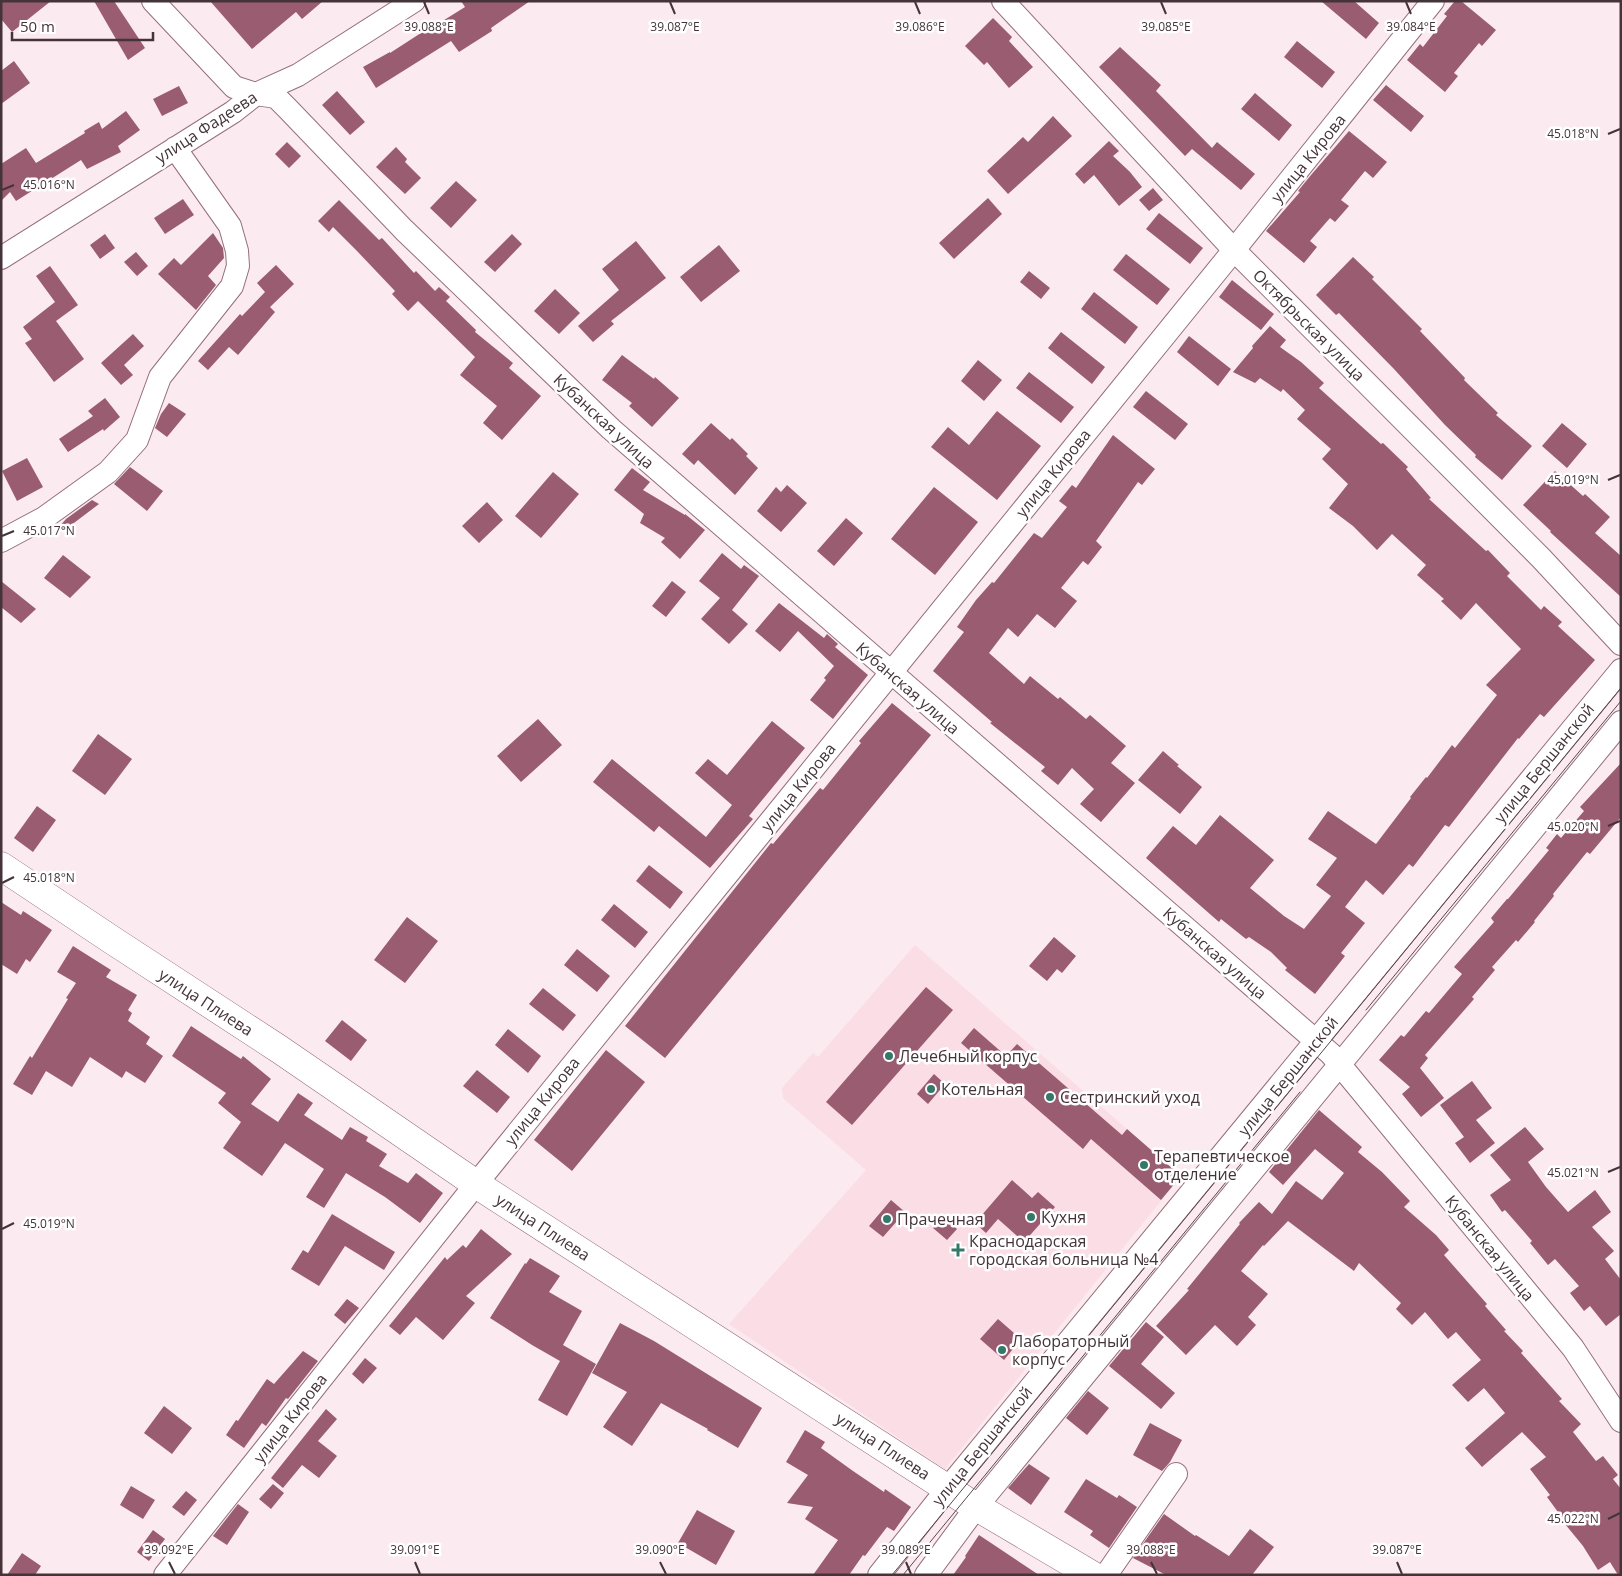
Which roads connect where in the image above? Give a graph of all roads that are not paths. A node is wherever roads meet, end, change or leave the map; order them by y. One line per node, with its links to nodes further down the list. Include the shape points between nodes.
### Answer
1 (153, 1): 5 (street, Кубанская улица, via 234,87)
2 (414, 1): 5 (street, улица Фадеева, via 298,75)
3 (1003, 1): 7 (street, Октябрьская улица)
4 (1433, 1): 7 (street, улица Кирова)
5 (256, 94): 6 (street, улица Фадеева); 12 (street, Кубанская улица, via 276,98 404,230 611,429)
6 (175, 148): 8 (street, улица Фадеева); 9 (street, via 230,226 238,266 232,286 160,377 137,440 108,472 44,518)
7 (1234, 250): 10 (street, Октябрьская улица, via 1541,558); 12 (street, улица Кирова)
8 (1, 258)
9 (1, 541)
10 (1621, 644)
11 (1621, 670): 15 (street, улица Бершанской)
12 (891, 673): 15 (street, Кубанская улица); 17 (street, улица Кирова)
13 (1621, 722): 16 (street, улица Бершанской)
14 (1, 866): 17 (street, улица Плиева, via 279,1049)
15 (1317, 1041): 16 (street, Кубанская улица); 20 (street, улица Бершанской)
16 (1340, 1065): 18 (street, Кубанская улица, via 1573,1348); 21 (street, улица Бершанской)
17 (476, 1184): 20 (street, улица Плиева); 22 (street, улица Кирова)
18 (1621, 1421)
19 (1176, 1474): 26 (street)
20 (948, 1488): 21 (street, улица Плиева); 23 (street, улица Бершанской)
21 (977, 1506): 24 (street, улица Бершанской); 25 (street, улица Плиева)
22 (165, 1575)
23 (879, 1575)
24 (926, 1575)
25 (1092, 1575)
26 (1106, 1575)

